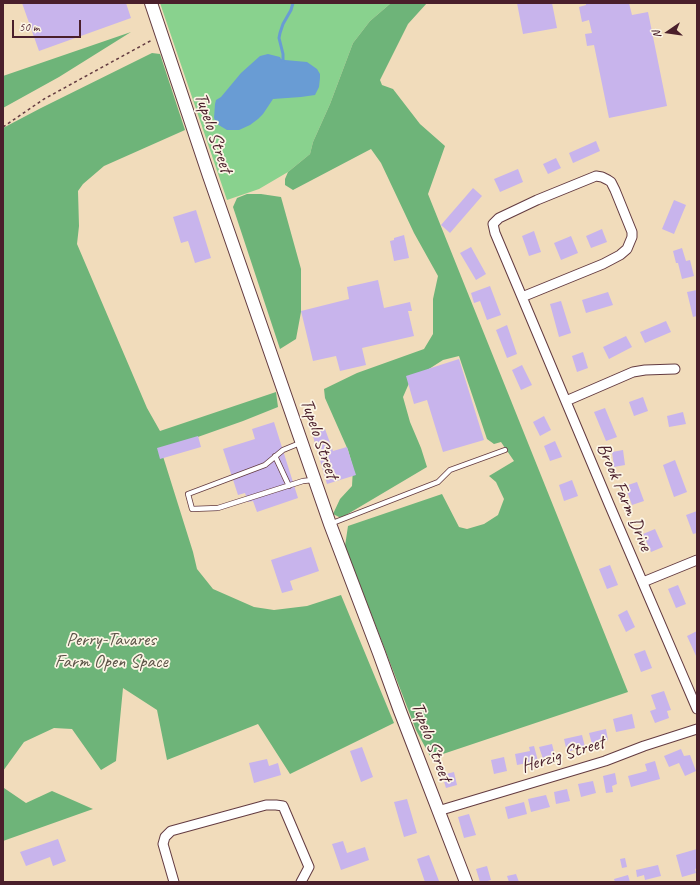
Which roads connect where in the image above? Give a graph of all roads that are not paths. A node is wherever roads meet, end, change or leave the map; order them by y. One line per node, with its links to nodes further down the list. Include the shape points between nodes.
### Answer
1 (151, 3): 5 (main road, Tupelo Street)
2 (522, 297): 2 (street, Brook Farm Drive, via 493,224 499,218 592,177 608,180 631,228 632,237 628,249 603,264); 4 (street, Brook Farm Drive)
3 (675, 369): 4 (street, via 633,372)
4 (566, 401): 12 (street, Brook Farm Drive)
5 (302, 442): 7 (lane); 8 (main road, Tupelo Street)
6 (505, 450): 10 (lane, via 450,470 438,482)
7 (275, 456): 9 (lane); 9 (lane, via 265,465 188,494 192,509 218,508)
8 (315, 480): 9 (lane); 10 (main road, Tupelo Street)
9 (289, 486)
10 (330, 524): 15 (main road, Tupelo Street)
11 (697, 560): 12 (street)
12 (643, 582): 13 (street, Brook Farm Drive)
13 (697, 709)
14 (697, 729): 15 (street, Herzig Street, via 605,761)
15 (438, 811): 18 (main road, Tupelo Street)
16 (174, 882): 17 (street, via 163,844 171,831 266,805 283,806 310,867)
17 (301, 882)
18 (466, 882)

